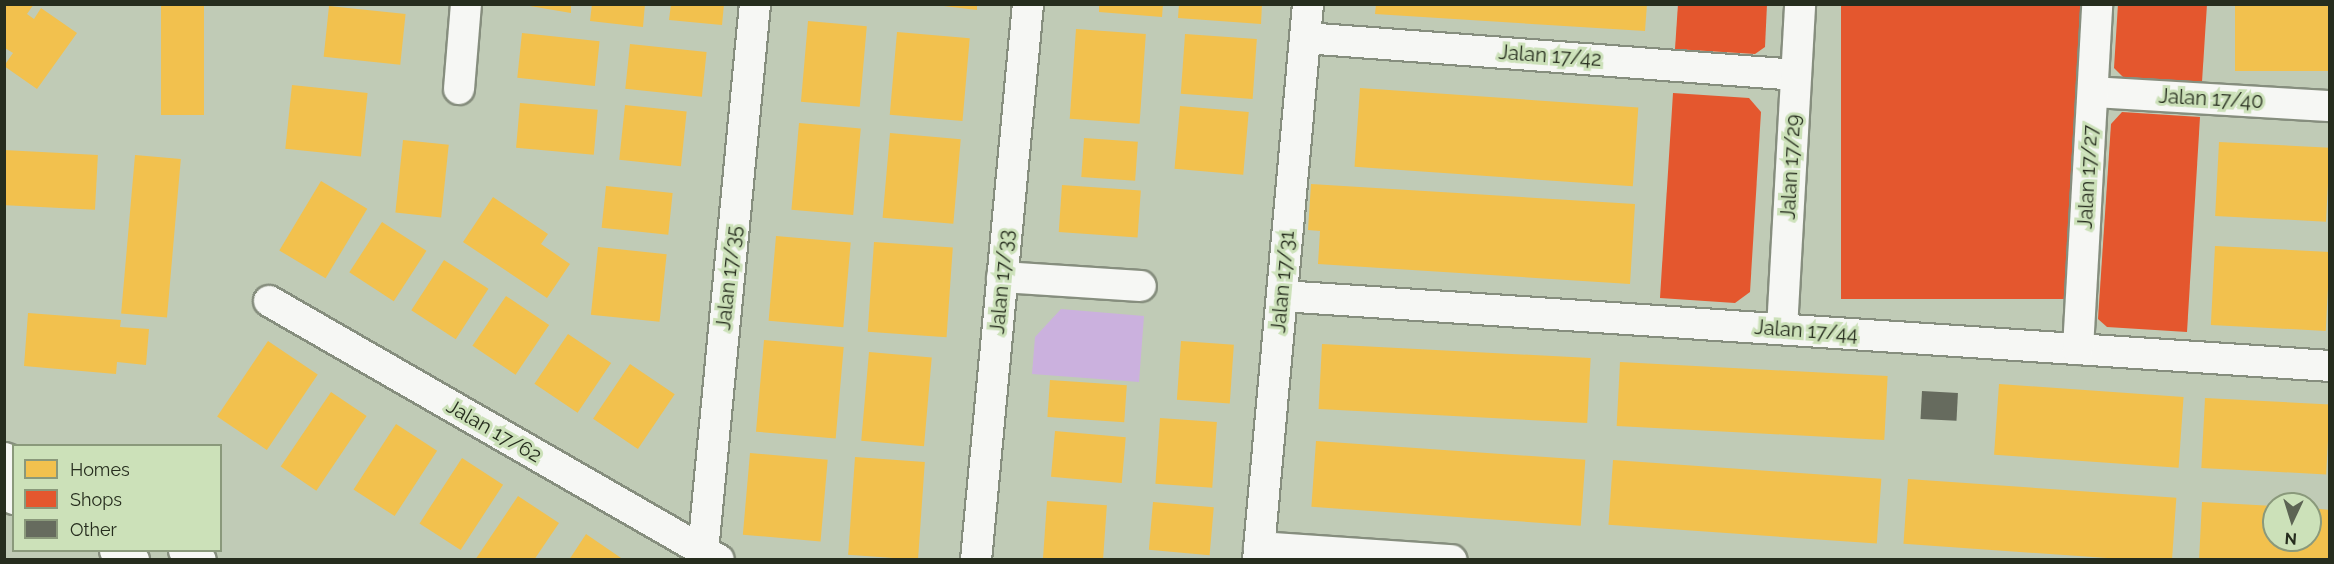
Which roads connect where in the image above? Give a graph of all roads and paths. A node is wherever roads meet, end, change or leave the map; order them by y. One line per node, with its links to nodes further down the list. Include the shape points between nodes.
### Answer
1 (466, 4): 9 (street)
2 (755, 4): 21 (street, Jalan 17/35)
3 (1028, 4): 12 (street, Jalan 17/33)
4 (1308, 4): 7 (street, Jalan 17/31)
5 (1800, 4): 8 (street, Jalan 17/29)
6 (2097, 4): 10 (street, Jalan 17/27)
7 (1305, 38): 8 (street, Jalan 17/42); 14 (street, Jalan 17/31)
8 (1796, 75): 16 (street, Jalan 17/29)
9 (459, 89)
10 (2093, 92): 11 (street, Jalan 17/40); 17 (street, Jalan 17/27)
11 (2330, 106)
12 (1002, 277): 13 (street); 23 (street, Jalan 17/33)
13 (1141, 286)
14 (1282, 296): 16 (street, Jalan 17/44); 20 (street, Jalan 17/31)
15 (269, 301): 21 (street, Jalan 17/62)
16 (1782, 329): 17 (street, Jalan 17/44)
17 (2078, 349): 18 (street, Jalan 17/44)
18 (2330, 366)
19 (119, 552): 22 (main road)
20 (1258, 553): 24 (street)
21 (711, 555)
22 (132, 560)
23 (976, 560)
24 (1452, 560)

